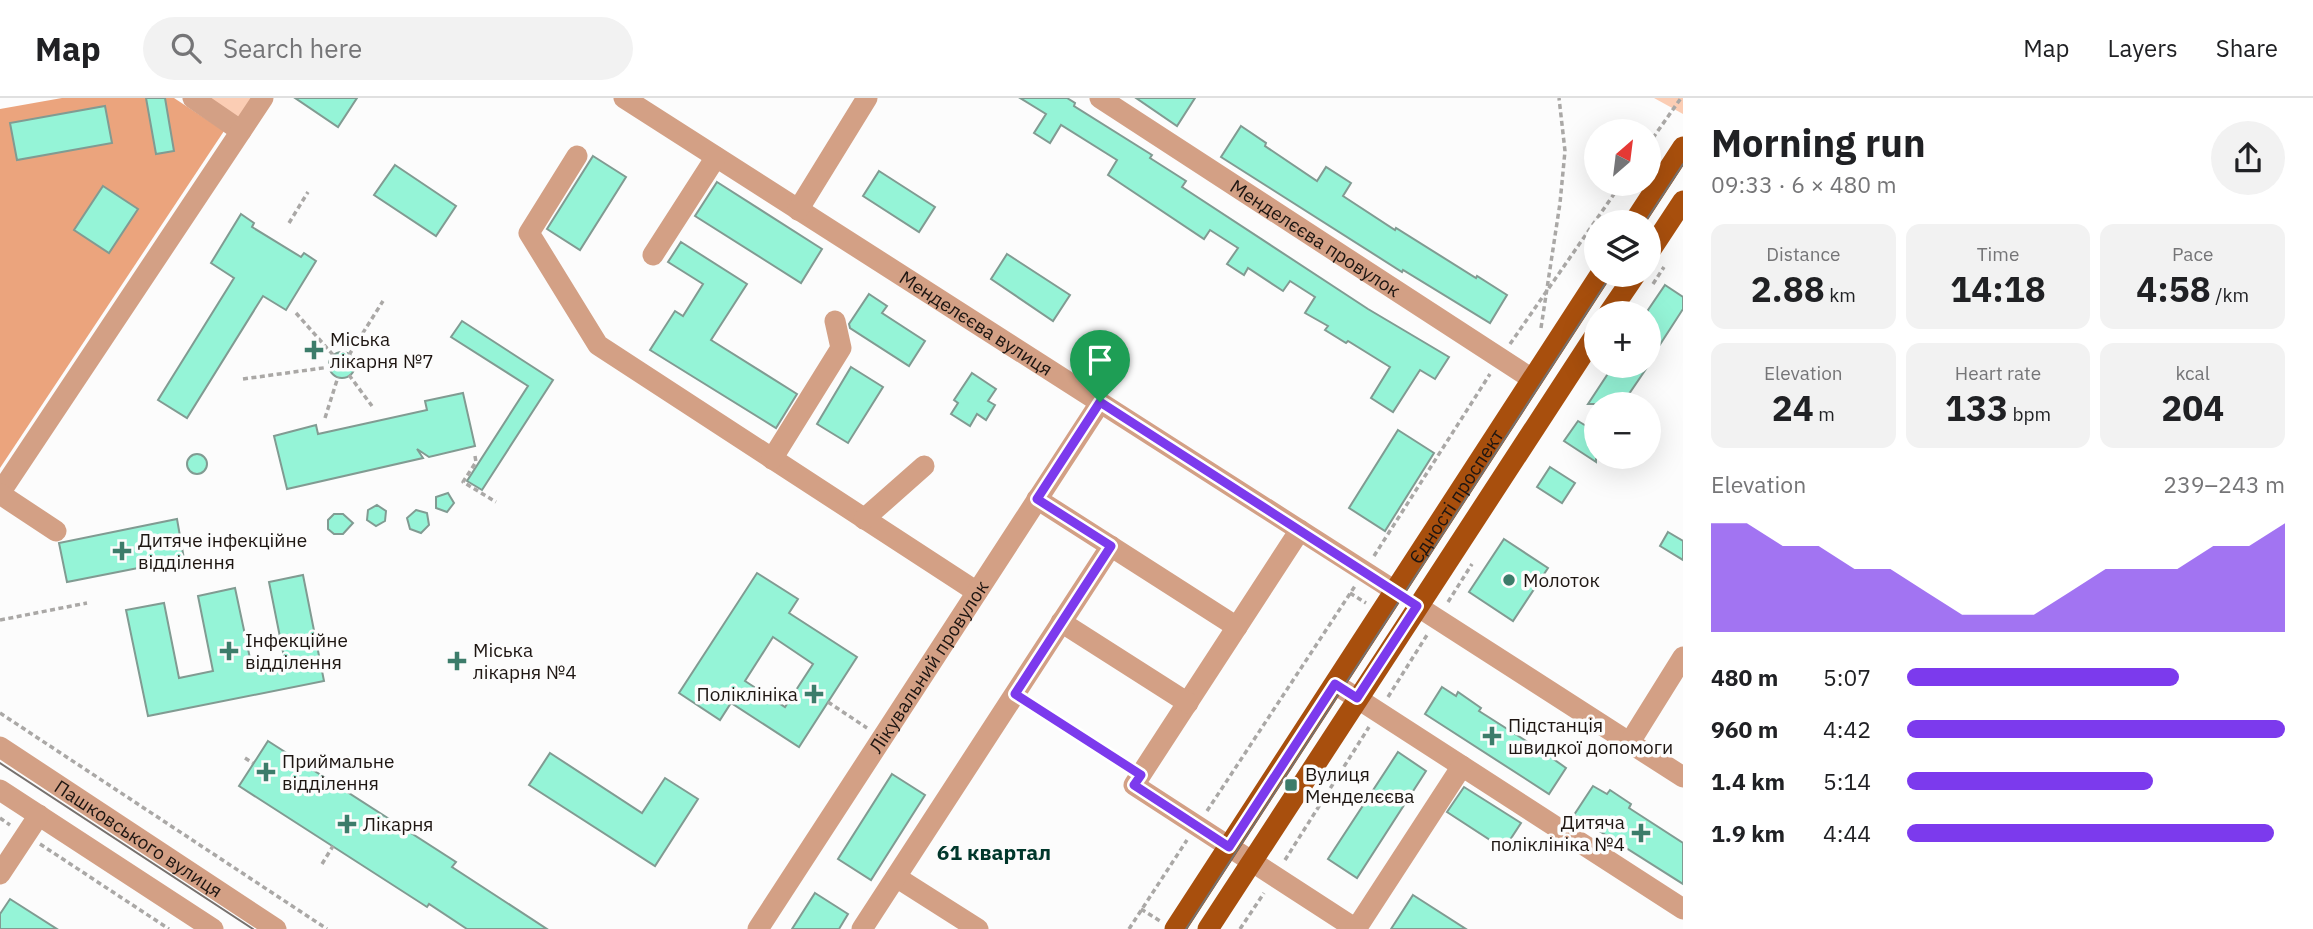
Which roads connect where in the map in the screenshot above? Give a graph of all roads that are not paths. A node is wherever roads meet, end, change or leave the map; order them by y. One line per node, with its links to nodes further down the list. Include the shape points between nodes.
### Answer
1 (193, 98): 6 (street)
2 (263, 98): 6 (street)
3 (624, 98): 9 (street, Менделєєва вулиця)
4 (867, 98): 11 (street)
5 (1100, 98): 18 (street, Менделєєва провулок)
6 (241, 131): 22 (street)
7 (1683, 148): 12 (main road)
8 (577, 156): 20 (street, via 529,233 598,345)
9 (716, 158): 11 (street, Менделєєва вулиця); 14 (street)
10 (1683, 201): 13 (main road)
11 (798, 210): 19 (street, Менделєєва вулиця)
12 (1642, 210)
13 (1661, 234)
14 (653, 256)
15 (1592, 287): 18 (main road, Єдності проспект)
16 (835, 321): 20 (street, via 841,348)
17 (1584, 352): 30 (main road, Єдності проспект)
18 (1532, 379): 28 (main road, Єдності проспект)
19 (1100, 402): 23 (street, Лікувальний провулок); 25 (street, Менделєєва вулиця)
20 (772, 459): 24 (street)
21 (924, 466): 24 (street)
22 (0, 493): 26 (street)
23 (1037, 499): 27 (street); 29 (street, Лікувальний провулок)
24 (864, 519): 29 (street)
25 (1300, 530): 28 (street, Менделєєва вулиця); 32 (street)
26 (56, 531)
27 (1111, 546): 31 (street); 32 (street)
28 (1395, 591): 30 (main road, Менделєєва вулиця); 34 (main road, Єдності проспект)
29 (977, 592): 50 (street, Лікувальний провулок)
30 (1417, 606): 35 (main road, Єдності проспект); 37 (street, Менделєєва вулиця)
31 (1061, 622): 36 (street); 46 (street)
32 (1237, 627): 36 (street)
33 (1683, 657): 37 (street)
34 (1335, 684): 35 (street); 43 (main road, Єдності проспект)
35 (1357, 698): 39 (street); 44 (main road, Єдності проспект)
36 (1188, 703): 43 (street, via 1134,785)
37 (1630, 742): 40 (street, Менделєєва вулиця)
38 (0, 747): 49 (street, Пашковського вулиця)
39 (1462, 766): 47 (street); 55 (street)
40 (1683, 777)
41 (0, 790): 42 (street, Пашковського вулиця)
42 (38, 815): 45 (street); 48 (street, Пашковського вулиця)
43 (1229, 847): 44 (street); 53 (main road, Єдності проспект)
44 (1252, 861): 54 (main road, Єдності проспект); 55 (street)
45 (0, 874)
46 (896, 877): 51 (street); 52 (street)
47 (1683, 909)
48 (212, 929)
49 (276, 929)
50 (758, 929)
51 (862, 929)
52 (978, 929)
53 (1175, 929)
54 (1208, 929)
55 (1356, 929)

